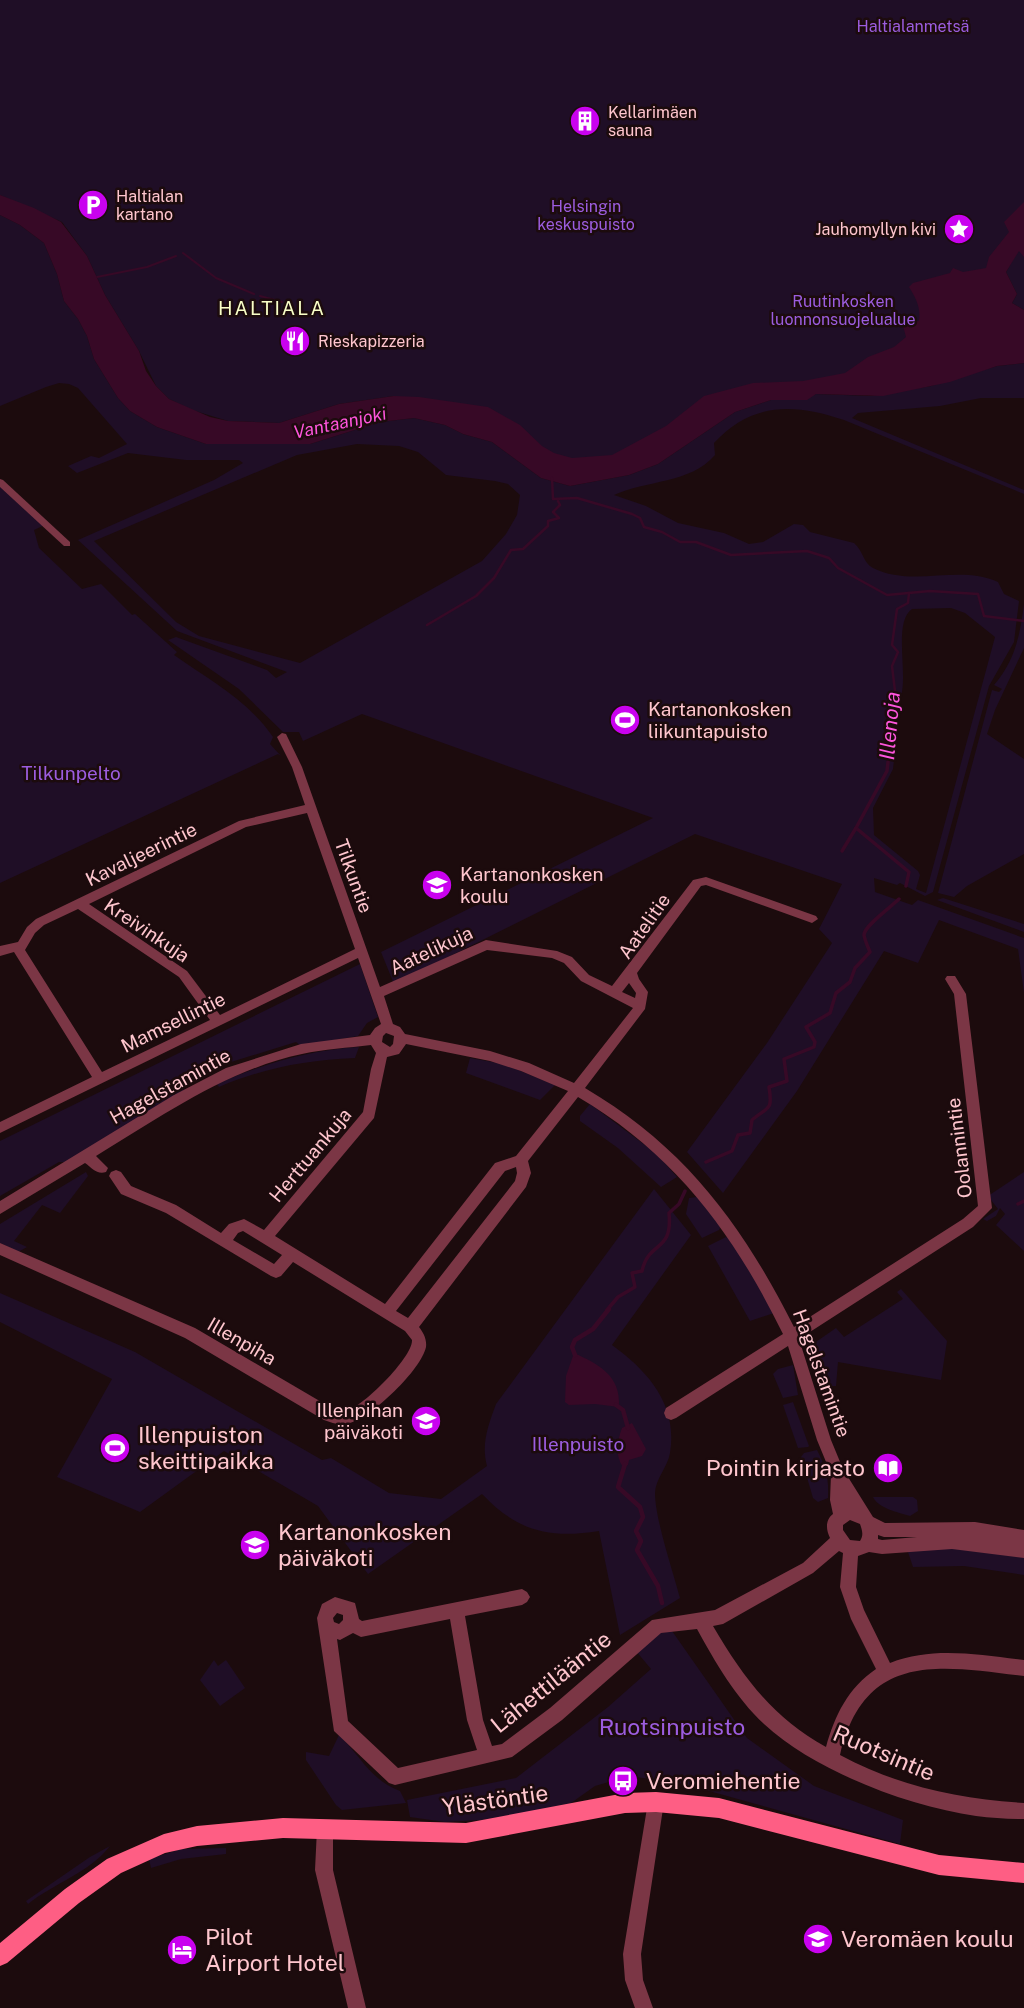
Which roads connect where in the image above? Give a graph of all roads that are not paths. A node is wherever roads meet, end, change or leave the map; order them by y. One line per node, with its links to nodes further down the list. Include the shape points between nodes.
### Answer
1 (0, 482): 2 (street)
2 (67, 544)
3 (282, 737): 4 (street, Tilkuntie, via 298,767)
4 (310, 808): 5 (street, Kavaljeerintie, via 243,824); 9 (street, Tilkuntie)
5 (79, 903): 7 (street, Kavaljeerintie, via 35,925); 15 (street, Kreivinkuja, via 183,974)
6 (812, 919): 10 (street, Aatelitie, via 706,881 696,883)
7 (18, 948): 8 (street); 19 (street)
8 (0, 951)
9 (362, 951): 13 (street, Tilkuntie); 15 (street, Mamsellintie)
10 (631, 972): 12 (street); 14 (street, Aatelitie, via 642,992)
11 (951, 979): 33 (street, Oolannintie, via 960,994 985,1208)
12 (614, 993): 13 (street, Aatelikuja, via 553,954 486,945); 14 (street, Aatelikuja)
13 (377, 994): 16 (street, Tilkuntie)
14 (640, 1006): 20 (street)
15 (218, 1021): 19 (street, Mamsellintie)
16 (389, 1029): 17 (street); 18 (street, via 380,1031)
17 (402, 1038): 18 (street, via 396,1048); 20 (street, Hagelstamintie, via 487,1055)
18 (379, 1045): 22 (street, Hagelstamintie, via 301,1049 230,1072); 27 (street, Herttuankuja, via 369,1114)
19 (100, 1079): 21 (street, Mamsellintie)
20 (577, 1090): 23 (street); 33 (street, Hagelstamintie, via 629,1124 687,1173 712,1201 755,1264)
21 (0, 1128)
22 (86, 1156): 24 (street); 26 (street, Hagelstamintie)
23 (521, 1160): 31 (street, via 500,1167); 32 (street, via 521,1183)
24 (101, 1168)
25 (116, 1177): 28 (street, via 126,1190 171,1209)
26 (0, 1208)
27 (265, 1238): 28 (street, via 244,1226 234,1228); 30 (street)
28 (223, 1241): 30 (street, via 276,1272)
29 (0, 1249): 32 (street, Illenpiha, via 190,1333 341,1418 372,1402 414,1358 419,1340)
30 (292, 1254): 31 (street)
31 (387, 1313): 32 (street)
32 (410, 1327)
33 (792, 1336): 34 (street); 35 (street, Hagelstamintie)
34 (671, 1413)
35 (838, 1474): 36 (street, Hagelstamintie); 37 (street, Hagelstamintie)
36 (841, 1515): 37 (street, via 848,1512); 40 (street, via 835,1532)
37 (866, 1519): 38 (street, via 884,1531 964,1528); 39 (street, via 872,1533)
38 (1024, 1536)
39 (867, 1544): 40 (street, via 859,1549); 41 (street, via 952,1542)
40 (845, 1545): 44 (street, Lähettilääntie, via 717,1618); 48 (street, via 848,1587)
41 (1024, 1550)
42 (522, 1597): 43 (street)
43 (456, 1609): 45 (street, via 361,1629); 49 (street, via 475,1720)
44 (701, 1621): 49 (street, Lähettilääntie, via 657,1626 556,1714 506,1751); 50 (street, Ruotsintie, via 762,1710)
45 (351, 1623): 46 (street, via 340,1632); 46 (street, via 349,1609 335,1605 325,1615)
46 (328, 1629): 49 (street, Lähettilääntie, via 340,1725 395,1777)
47 (1024, 1668): 48 (street, via 937,1659 909,1661)
48 (886, 1672): 50 (street, via 858,1694 844,1713)
49 (487, 1755)
50 (831, 1760): 52 (street, Ruotsintie, via 941,1800 972,1808)
51 (656, 1801): 53 (street, Ylästöntie, via 466,1833); 54 (street, Ylästöntie, via 719,1808 939,1866); 57 (street, via 632,1954 634,1980)
52 (1024, 1811)
53 (325, 1829): 55 (street, Ylästöntie, via 239,1830 164,1844 114,1866); 56 (street, via 324,1870)
54 (1024, 1873)
55 (0, 1956)
56 (358, 2008)
57 (644, 2008)

